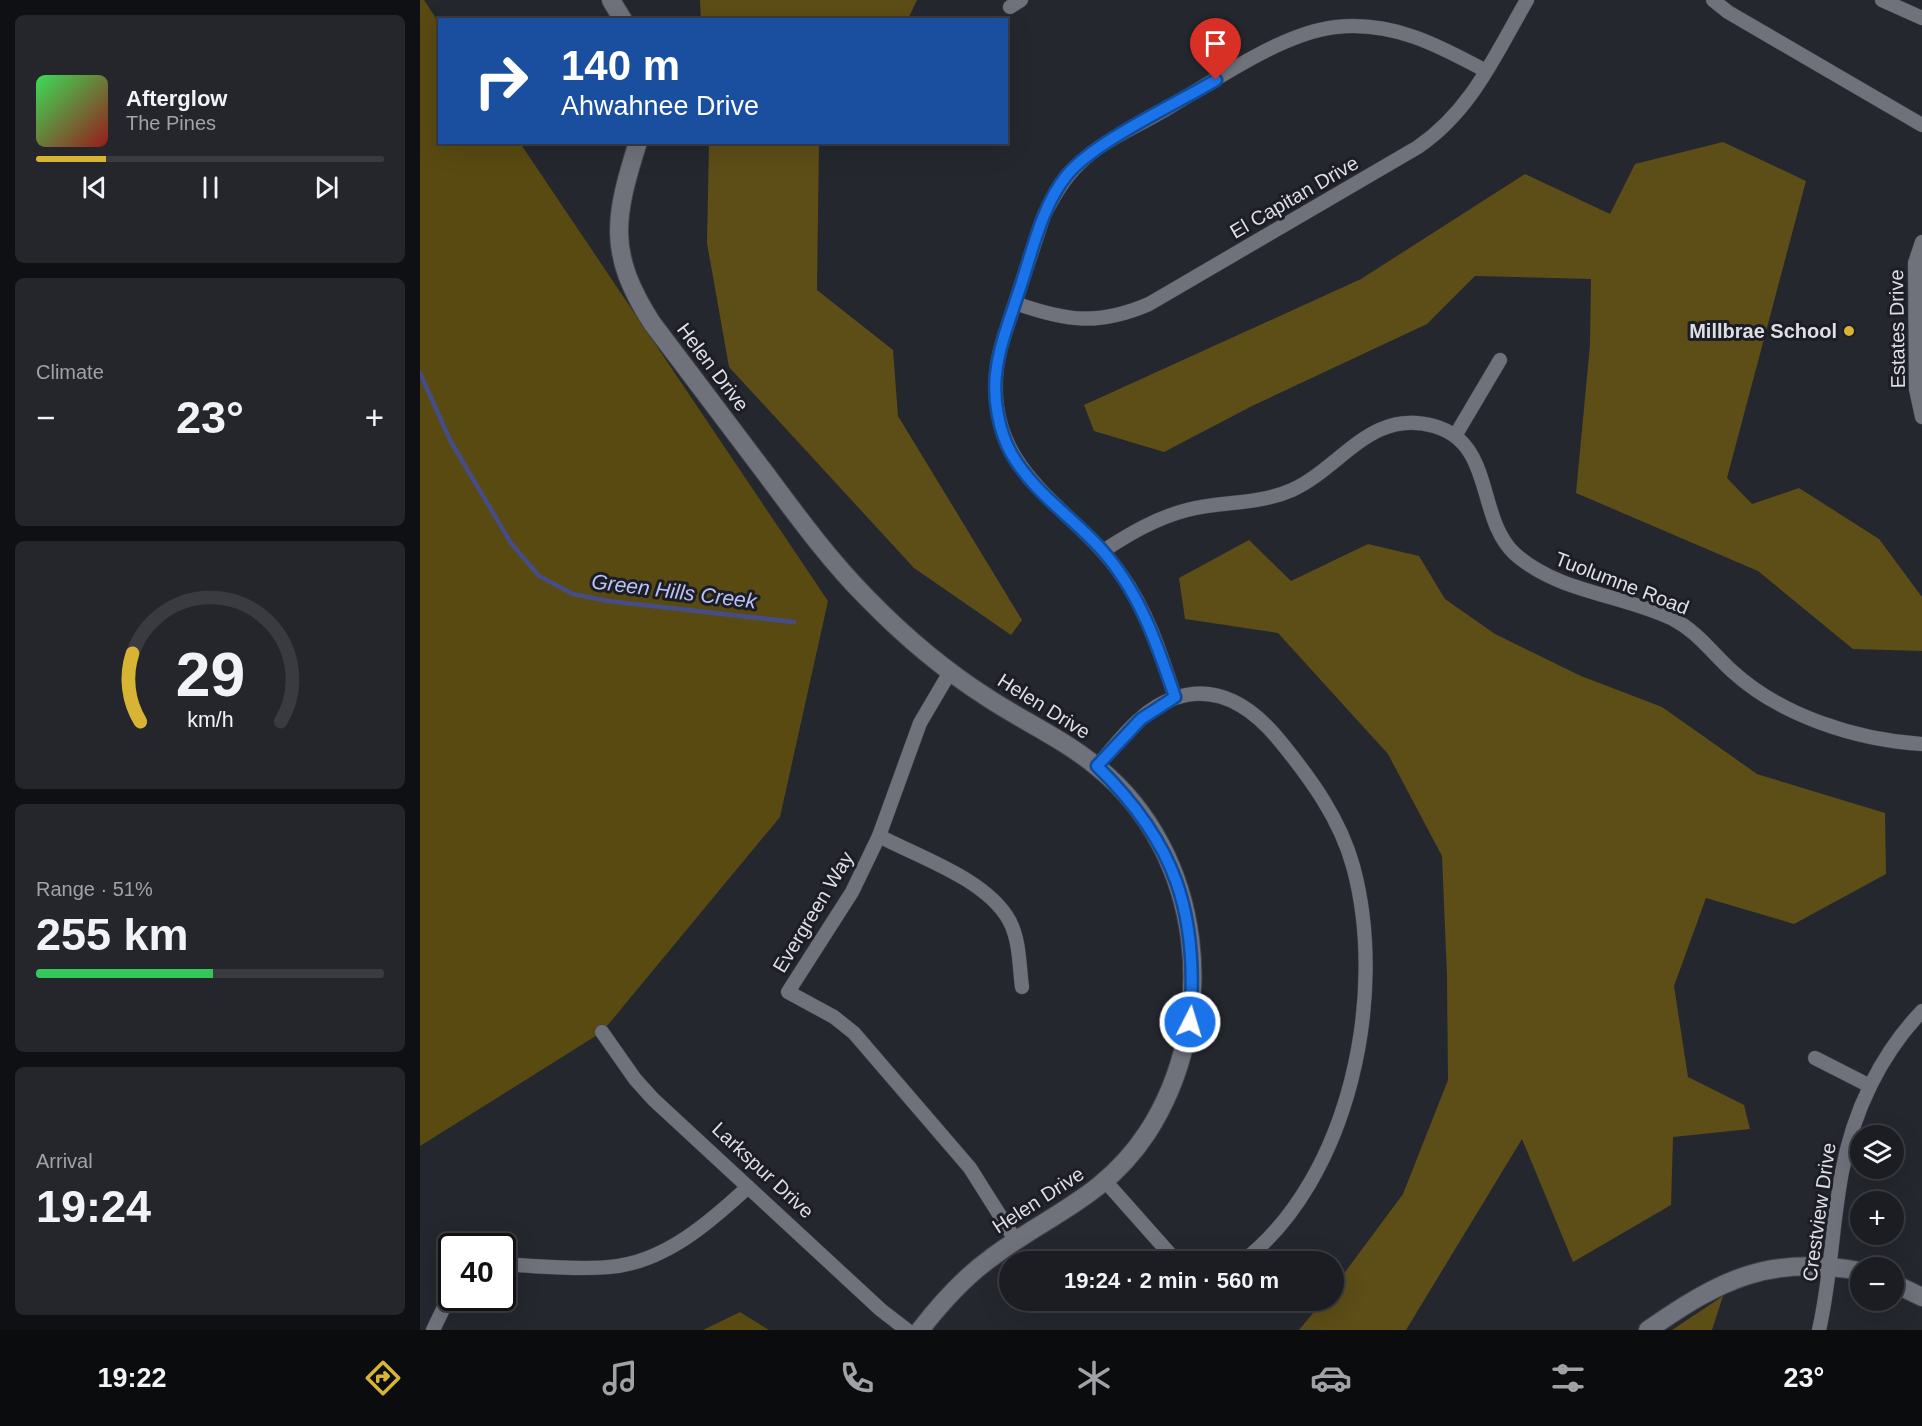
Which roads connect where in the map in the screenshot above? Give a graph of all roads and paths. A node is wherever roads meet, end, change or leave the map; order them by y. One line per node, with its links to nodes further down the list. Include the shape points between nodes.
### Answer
1 (611, 0): 5 (street)
2 (1527, 0): 7 (street, El Capitan Drive)
3 (1713, 0): 8 (street)
4 (1881, 0): 6 (street)
5 (622, 18)
6 (1922, 18)
7 (1486, 71): 11 (street, El Capitan Drive, via 1455,117 1432,138 1149,304 1107,318 1080,320 1055,317); 11 (street, via 1428,40 1384,28 1336,27 1285,42 1100,148 1067,175 1044,215)
8 (1922, 126)
9 (637, 144): 16 (street, Helen Drive, via 618,218 625,273 636,297 840,569 892,623)
10 (1922, 242): 13 (street, Estates Drive, via 1915,263 1916,389)
11 (1015, 303): 15 (street, via 999,352 996,376 1001,428 1023,471)
12 (1500, 360): 14 (street)
13 (1922, 417)
14 (1455, 436): 15 (street, via 1434,426 1386,427 1366,435 1332,465 1294,489 1270,499 1186,510 1141,528); 18 (street, Tuolumne Road, via 1479,468 1499,532 1513,552 1532,568 1674,620 1696,634 1750,686 1808,717 1872,737)
15 (1103, 551): 17 (street, via 1137,599)
16 (950, 672): 19 (street, Helen Drive); 20 (street, Evergreen Way, via 920,723)
17 (1175, 697): 19 (street, via 1141,719); 30 (street, via 1224,697 1247,707 1265,722 1328,808 1353,866 1361,907 1364,1001 1347,1095 1325,1152 1296,1205)
18 (1922, 744)
19 (1097, 766): 26 (street, Helen Drive, via 1123,791 1165,852 1179,887 1193,954 1190,1022 1174,1081 1147,1133)
20 (879, 836): 21 (street, via 976,885 995,902 1009,920 1016,941); 28 (street, Evergreen Way, via 852,892 788,992 834,1017 854,1033 970,1168)
21 (1022, 987)
22 (1922, 1011): 25 (street, Crestview Drive, via 1886,1055)
23 (602, 1032): 27 (street, Larkspur Drive, via 653,1099)
24 (1815, 1058): 25 (street)
25 (1870, 1086): 32 (street, Crestview Drive, via 1847,1146)
26 (1106, 1182): 28 (street, Helen Drive, via 1069,1210); 29 (street)
27 (748, 1186): 31 (street, via 688,1236 636,1261 611,1267); 38 (street, Larkspur Drive)
28 (1016, 1241): 39 (street, Helen Drive, via 951,1292)
29 (1167, 1251)
30 (1256, 1251)
31 (516, 1264)
32 (1831, 1266): 33 (street); 40 (street, via 1776,1268 1727,1281); 41 (street, Crestview Drive)
33 (1850, 1269)
34 (1904, 1288): 35 (street)
35 (1922, 1297)
36 (442, 1311): 37 (street)
37 (433, 1330)
38 (907, 1330)
39 (920, 1330)
40 (1648, 1330)
41 (1819, 1330)

